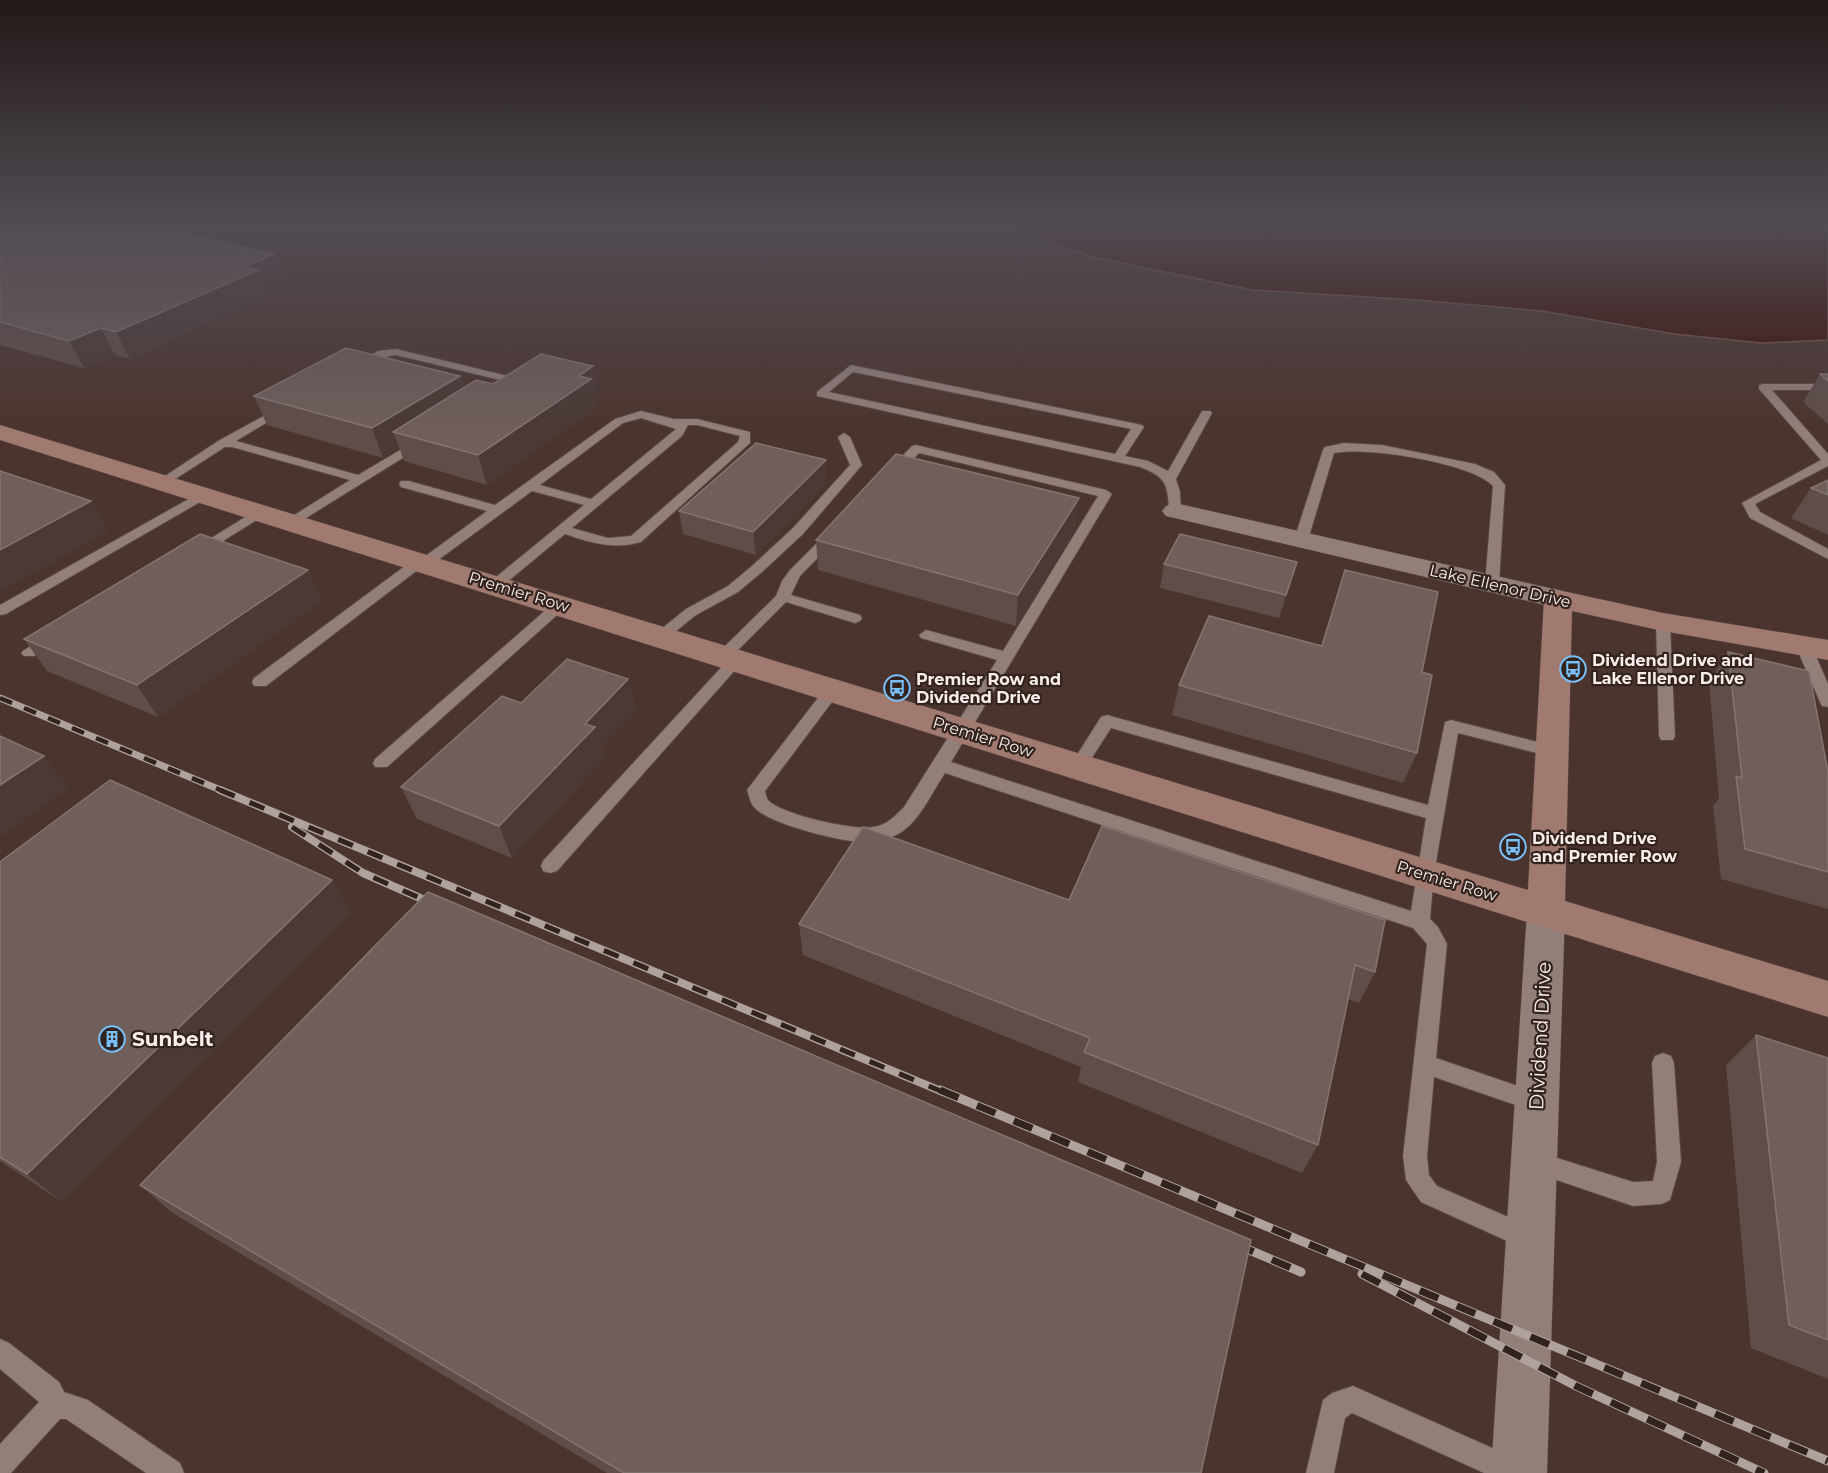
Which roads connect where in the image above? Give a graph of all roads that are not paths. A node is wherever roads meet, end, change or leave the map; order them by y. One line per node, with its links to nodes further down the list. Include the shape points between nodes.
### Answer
1 (352, 370): 3 (lane, via 382,354 401,352 504,378 510,385)
2 (1828, 387): 27 (lane, via 1763,387 1828,461 1748,503 1755,515)
3 (489, 400)
4 (291, 404): 10 (lane)
5 (1206, 413): 13 (lane)
6 (677, 422): 17 (lane, via 641,414 626,417); 19 (lane, via 682,425 678,434); 25 (lane, via 698,422 746,434 747,438 636,539 611,543)
7 (433, 435): 12 (lane)
8 (3, 436): 14 (street, Premier Row)
9 (844, 437): 40 (lane, via 856,465 798,531 733,589 691,612)
10 (222, 444): 12 (lane, via 241,445); 14 (lane)
11 (1119, 457): 11 (lane, via 936,418 820,394 851,368 1137,427); 13 (lane, via 1165,471)
12 (360, 479): 23 (lane)
13 (1170, 479): 21 (lane)
14 (162, 482): 18 (street, Premier Row)
15 (405, 484): 20 (lane)
16 (882, 484): 43 (lane, via 916,449 1106,494)
17 (530, 486): 19 (lane); 20 (lane)
18 (203, 495): 22 (street, Premier Row); 35 (lane)
19 (593, 504): 25 (lane)
20 (497, 510): 29 (lane)
21 (1175, 511): 26 (street, Lake Ellenor Drive)
22 (260, 512): 23 (street, Premier Row); 28 (lane)
23 (293, 522): 29 (street, Premier Row)
24 (841, 527): 32 (lane, via 791,578 783,588)
25 (562, 529): 31 (lane)
26 (1301, 540): 30 (street, Lake Ellenor Drive); 30 (lane, via 1329,450 1382,449 1471,467 1490,475 1499,485)
27 (1828, 555)
28 (180, 561)
29 (425, 563): 31 (street, Premier Row); 45 (lane, via 410,569)
30 (1492, 584): 33 (street, Lake Ellenor Drive)
31 (495, 585): 34 (street, Premier Row)
32 (783, 597): 36 (lane); 44 (lane)
33 (1558, 599): 37 (street, Lake Ellenor Drive); 50 (street, Dividend Drive)
34 (560, 605): 40 (street, Premier Row); 51 (lane)
35 (1, 611)
36 (855, 618)
37 (1663, 622): 41 (street, Lake Ellenor Drive); 49 (lane)
38 (69, 628): 42 (lane)
39 (926, 635): 43 (lane)
40 (660, 637): 44 (street, Premier Row)
41 (1816, 648): 47 (lane)
42 (29, 653)
43 (1005, 657): 48 (lane)
44 (730, 658): 46 (street, Premier Row); 55 (lane)
45 (260, 682)
46 (833, 690): 48 (street, Premier Row); 52 (lane, via 756,790 761,804 803,823 870,835 892,829 910,812)
47 (1828, 702)
48 (961, 730): 52 (lane); 53 (street, Premier Row)
49 (1667, 736)
50 (1552, 752): 54 (lane, via 1450,726); 57 (street, Dividend Drive)
51 (381, 763)
52 (941, 765): 58 (lane)
53 (1078, 766): 54 (lane, via 1107,722); 56 (street, Premier Row)
54 (1435, 814): 56 (lane)
55 (549, 866)
56 (1425, 874): 57 (street, Premier Row); 58 (lane)
57 (1546, 911): 59 (street, Premier Row); 62 (street, Dividend Drive)
58 (1420, 922): 61 (lane, via 1437,944)
59 (1828, 999)
60 (1663, 1063): 63 (lane, via 1669,1162 1662,1192 1633,1194)
61 (1425, 1064): 62 (lane); 64 (lane, via 1415,1156 1418,1180 1429,1194)
62 (1536, 1103): 63 (street, Dividend Drive)
63 (1534, 1162): 64 (street, Dividend Drive)
64 (1530, 1240): 70 (street, Dividend Drive)
65 (0, 1352): 66 (lane, via 50,1391)
66 (54, 1406): 67 (lane); 68 (lane, via 78,1410)
67 (0, 1464)
68 (170, 1473)
69 (1320, 1473): 70 (lane, via 1333,1410 1353,1399)
70 (1517, 1473)

